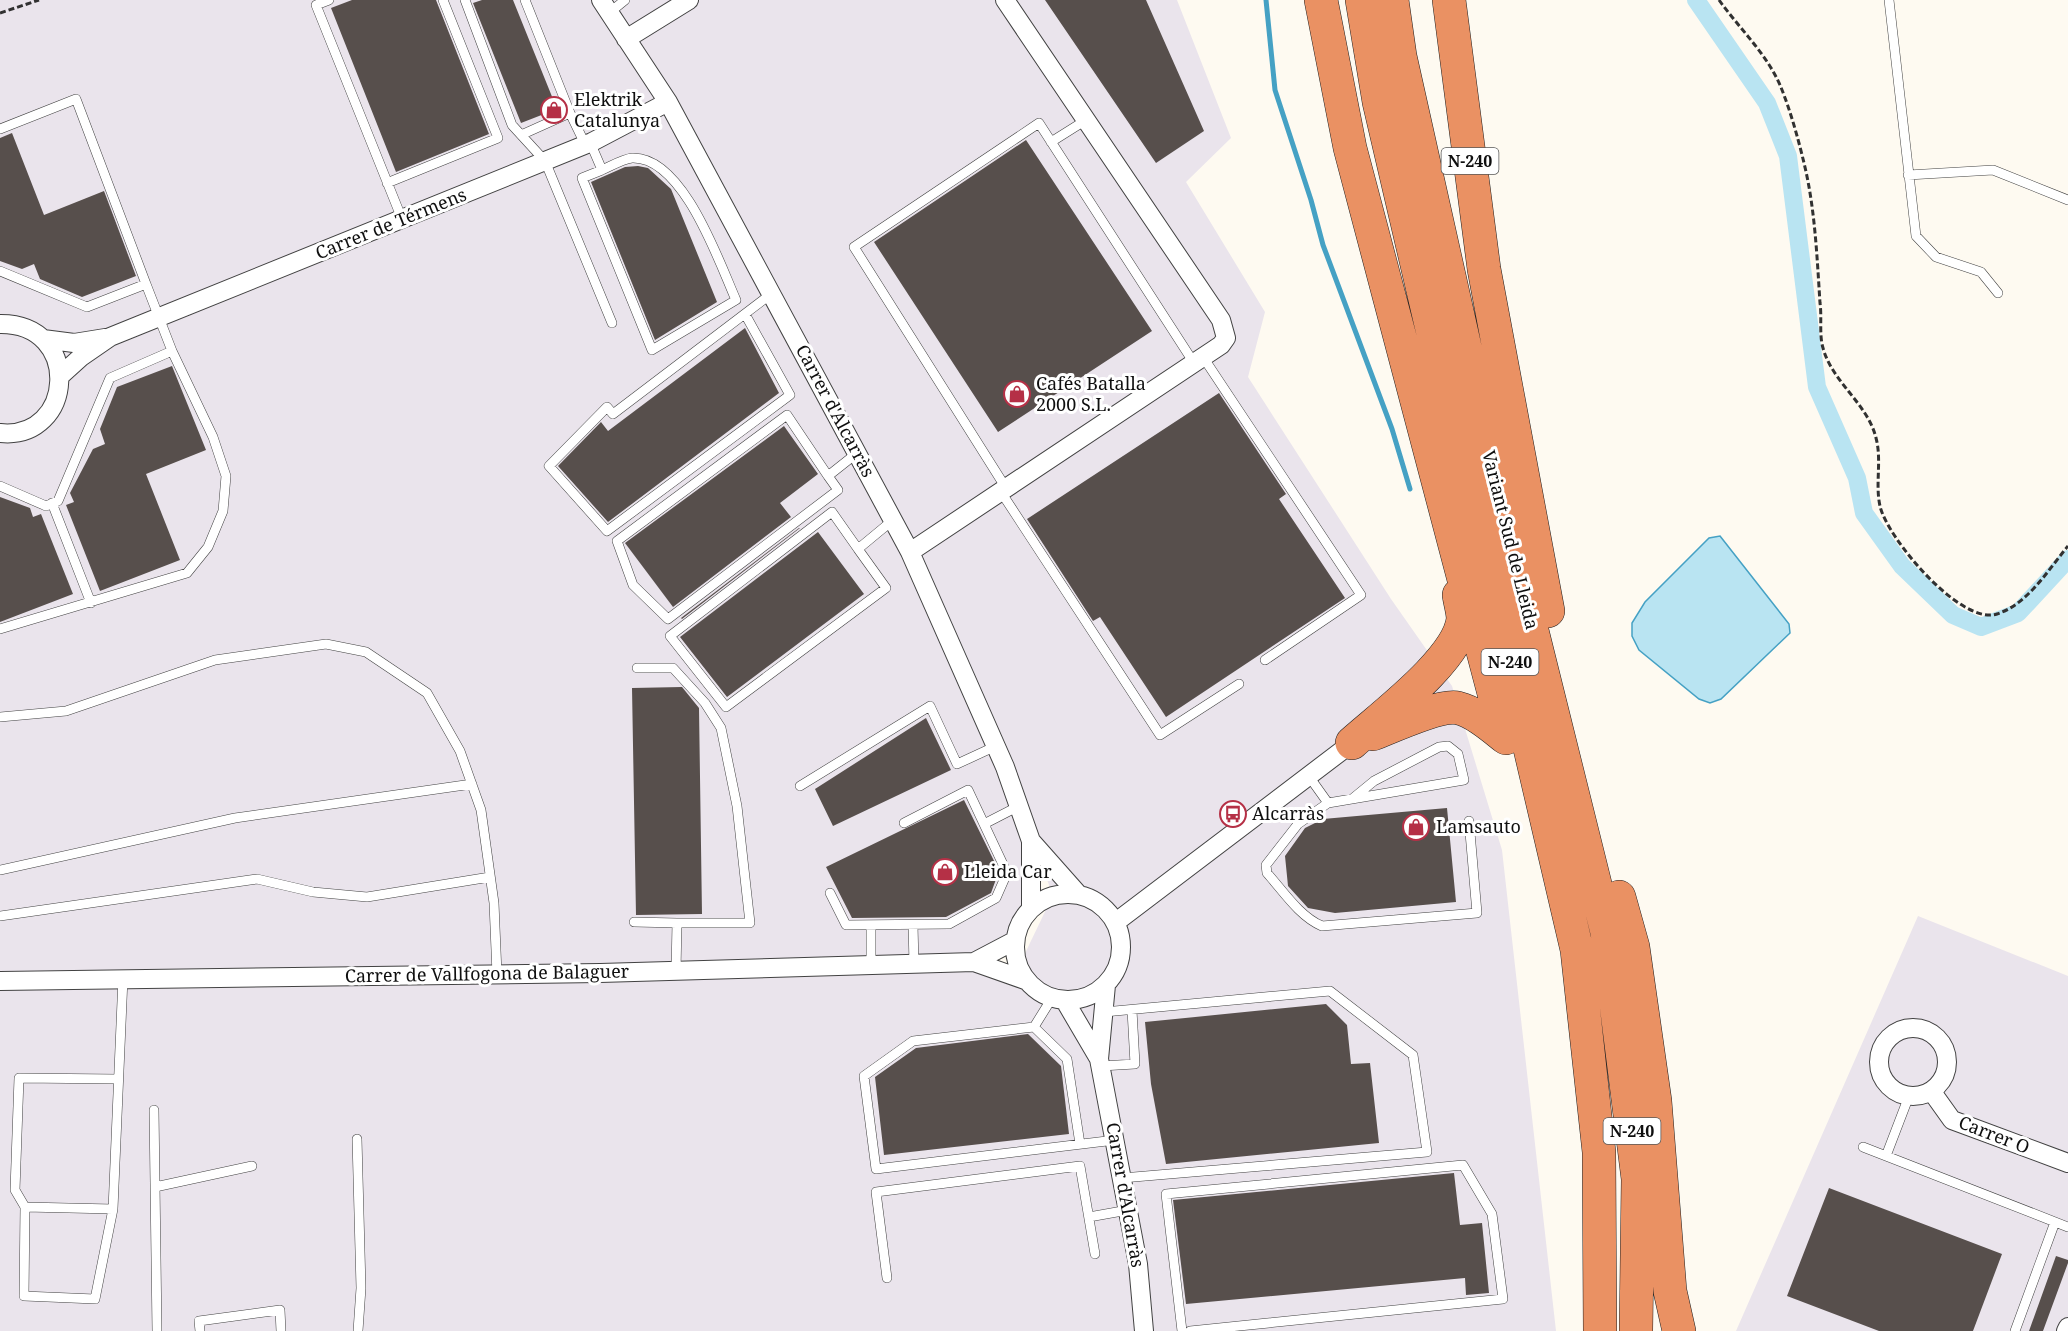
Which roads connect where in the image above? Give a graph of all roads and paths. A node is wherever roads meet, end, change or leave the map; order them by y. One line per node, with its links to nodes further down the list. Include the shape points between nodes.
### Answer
1 (39, 0): 16 (path)
2 (329, 0): 28 (lane, via 316,5)
3 (443, 0): 28 (lane, via 498,138)
4 (465, 0): 22 (lane, via 512,124)
5 (525, 0): 19 (lane)
6 (625, 0): 15 (lane)
7 (689, 0): 17 (street)
8 (1005, 0): 20 (street)
9 (1321, 0): 51 (highway, N-240, via 1350,148)
10 (1362, 0): 110 (highway, Variant Sud de Lleida / N-240, via 1379,102 1577,950)
11 (1392, 0): 86 (highway, Variant Sud de Lleida / N-240, via 1400,56 1493,475)
12 (1449, 0): 61 (highway, N-240, via 1484,269)
13 (1719, 0): 52 (path, via 1779,84 1804,164 1814,231 1823,349 1876,438 1880,508 1902,546 1926,576 1955,601 1978,614 1995,615 2017,606)
14 (1889, 0): 27 (lane)
15 (605, 7): 17 (street, Carrer d'Alcarràs)
16 (0, 13)
17 (626, 39): 18 (street, Carrer d'Alcarràs)
18 (668, 102): 24 (street, Carrer de Térmens); 34 (street, Carrer d'Alcarràs)
19 (570, 113): 22 (lane); 24 (lane)
20 (1086, 120): 23 (lane); 42 (street, via 1221,320 1224,342)
21 (0, 129): 32 (lane, via 76,99)
22 (521, 135): 25 (lane)
23 (1051, 141): 42 (lane); 48 (lane, via 1039,123 854,247)
24 (588, 143): 25 (street, Carrer de Térmens); 26 (lane)
25 (545, 161): 30 (street, Carrer de Térmens); 37 (lane)
26 (602, 170): 26 (lane, via 582,177 652,350 736,300 700,222 675,180 662,168 639,159 630,158)
27 (1908, 175): 29 (lane, via 1993,170); 33 (lane, via 1916,236 1936,257 1982,272)
28 (387, 183): 30 (lane)
29 (2068, 200)
30 (402, 219): 36 (street, Carrer de Térmens)
31 (0, 271): 32 (lane, via 87,307)
32 (146, 284): 36 (lane)
33 (1998, 293)
34 (771, 294): 35 (lane); 45 (street, Carrer d'Alcarràs)
35 (745, 314): 35 (lane, via 613,414 607,407 549,466 608,531 790,395)
36 (159, 318): 39 (street, Carrer de Térmens); 41 (lane)
37 (612, 323)
38 (0, 324): 40 (street, via 29,329)
39 (110, 337): 40 (street, Carrer de Térmens, via 74,343); 43 (street, Carrer de Térmens)
40 (43, 339): 43 (street, via 58,362)
41 (172, 351): 49 (lane, via 111,378 58,501); 55 (lane, via 213,437 226,476 223,511 208,547 188,573)
42 (1198, 360): 48 (street); 57 (lane, via 1361,595)
43 (60, 376): 44 (street, via 58,393 40,422 25,430)
44 (0, 433)
45 (857, 453): 46 (lane); 50 (street, Carrer d'Alcarràs)
46 (828, 476): 46 (lane, via 787,415 617,541 633,585 668,619 838,490)
47 (0, 486): 49 (lane, via 46,506)
48 (1004, 490): 54 (street); 59 (lane, via 1160,735)
49 (52, 503): 55 (lane)
50 (893, 520): 53 (lane); 54 (street, Carrer d'Alcarràs)
51 (1449, 525): 62 (highway, N-240); 63 (highway, via 1463,619 1451,650)
52 (2068, 546)
53 (858, 549): 53 (lane, via 832,512 670,636 726,707 886,588)
54 (910, 552): 64 (street, Carrer d'Alcarràs)
55 (91, 603): 56 (lane)
56 (0, 629)
57 (1265, 660)
58 (637, 668): 83 (lane, via 673,668 705,703 721,728 737,806 750,923)
59 (1239, 684)
60 (0, 717): 66 (lane, via 66,711 215,660 326,644 366,652 427,693 460,752)
61 (1569, 726): 86 (highway, N-240); 134 (highway, via 1634,947 1655,1101 1670,1291)
62 (1506, 738): 63 (highway, via 1457,707 1424,714); 110 (highway, N-240, via 1564,962)
63 (1352, 742): 65 (street)
64 (996, 746): 67 (lane, via 957,764 930,706); 70 (street, Carrer d'Alcarràs)
65 (1308, 775): 69 (lane); 82 (street)
66 (472, 784): 75 (lane, via 235,818); 76 (lane, via 481,810)
67 (800, 786)
68 (1352, 799): 68 (lane, via 1464,780 1458,754 1448,746 1438,747 1374,781); 69 (lane)
69 (1328, 803): 71 (lane, via 1298,824 1266,865 1267,873 1301,911 1322,926 1477,913)
70 (1019, 806): 73 (lane); 74 (street, Carrer d'Alcarràs)
71 (1469, 821)
72 (904, 823): 73 (lane, via 968,790)
73 (984, 824): 85 (lane, via 1007,873 996,898 949,924)
74 (1031, 841): 78 (street, Carrer d'Alcarràs); 79 (street, Carrer d'Alcarràs)
75 (0, 870)
76 (490, 877): 80 (lane, via 367,897 313,892 257,879); 92 (lane)
77 (830, 893): 84 (lane, via 846,926)
78 (1078, 894): 79 (street, via 1053,895); 82 (street, via 1100,904)
79 (1031, 908): 87 (street)
80 (0, 916)
81 (634, 922): 83 (lane)
82 (1116, 922): 96 (street, via 1122,944 1119,966)
83 (677, 923): 91 (lane)
84 (871, 925): 85 (lane); 90 (lane)
85 (913, 925): 89 (lane)
86 (1607, 932): 133 (highway, Variant Sud de Lleida / N-240, via 1638,1179)
87 (1014, 941): 88 (street); 94 (street, via 1014,955)
88 (974, 962): 89 (street, Carrer de Vallfogona de Balaguer); 94 (street)
89 (914, 964): 90 (street, Carrer de Vallfogona de Balaguer)
90 (871, 965): 91 (street, Carrer de Vallfogona de Balaguer)
91 (676, 971): 92 (street, Carrer de Vallfogona de Balaguer)
92 (497, 974): 93 (street, Carrer de Vallfogona de Balaguer)
93 (123, 978): 95 (street, Carrer de Vallfogona de Balaguer); 102 (lane)
94 (1025, 980): 97 (street, via 1043,995)
95 (0, 981)
96 (1106, 985): 97 (street, via 1088,998); 99 (street, Carrer d'Alcarràs)
97 (1058, 1000): 100 (lane); 101 (street, Carrer d'Alcarràs)
98 (1132, 1010): 99 (lane); 101 (lane, via 1134,1064); 114 (lane, via 1330,991 1413,1055 1427,1152)
99 (1104, 1012): 101 (street, Carrer d'Alcarràs)
100 (1034, 1027): 108 (lane, via 1067,1059); 108 (lane, via 913,1041 864,1076 876,1169)
101 (1100, 1063): 107 (street, Carrer d'Alcarràs)
102 (118, 1079): 116 (lane, via 19,1078 15,1190); 117 (lane)
103 (1932, 1092): 104 (street); 104 (street, via 1946,1075 1946,1053 1934,1034 1924,1029 1902,1029 1884,1043 1879,1066 1888,1086); 112 (street, Carrer O, via 1952,1120)
104 (1909, 1096): 111 (lane)
105 (154, 1110): 115 (lane)
106 (357, 1138): 128 (lane, via 361,1288)
107 (1115, 1140): 108 (lane); 114 (street, Carrer d'Alcarràs)
108 (1080, 1144)
109 (1863, 1147): 111 (lane)
110 (1599, 1152): 132 (highway, Variant Sud de Lleida / N-240)
111 (1886, 1156): 120 (lane)
112 (2068, 1163)
113 (252, 1166): 115 (lane)
114 (1122, 1178): 118 (street, Carrer d'Alcarràs)
115 (155, 1187): 125 (lane)
116 (25, 1207): 117 (lane); 117 (lane, via 24,1296 94,1299)
117 (113, 1209)
118 (1128, 1210): 119 (lane); 129 (street, Carrer d'Alcarràs)
119 (1089, 1217): 122 (lane); 123 (lane, via 1080,1166 876,1192)
120 (2055, 1222): 121 (lane); 135 (lane)
121 (2068, 1227)
122 (1095, 1254)
123 (887, 1278)
124 (2068, 1327): 136 (street)
125 (157, 1331)
126 (200, 1331): 127 (lane, via 199,1321 280,1310)
127 (282, 1331)
128 (358, 1331)
129 (1144, 1331)
130 (1182, 1331): 131 (lane, via 1166,1194 1463,1165 1492,1214 1503,1299)
131 (1190, 1331)
132 (1600, 1331)
133 (1636, 1331)
134 (1679, 1331)
135 (2015, 1331)
136 (2066, 1331)

